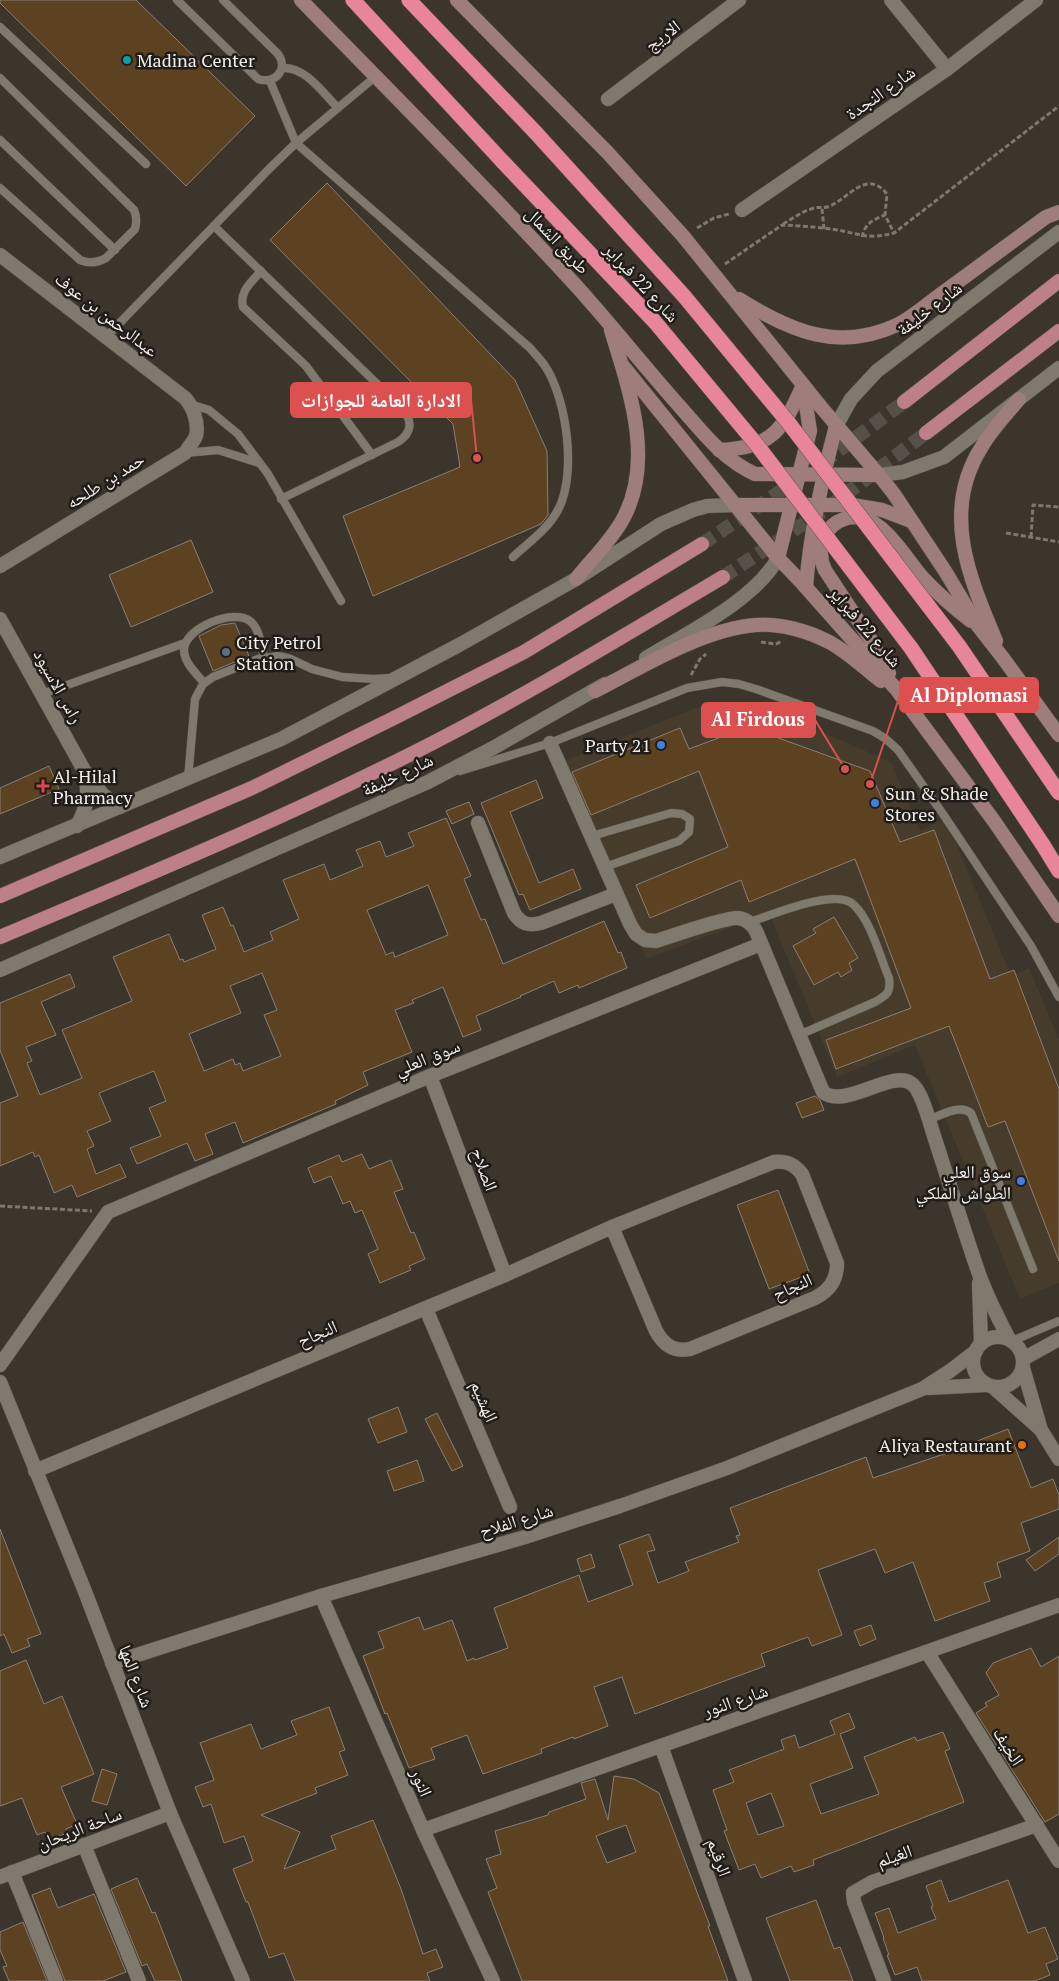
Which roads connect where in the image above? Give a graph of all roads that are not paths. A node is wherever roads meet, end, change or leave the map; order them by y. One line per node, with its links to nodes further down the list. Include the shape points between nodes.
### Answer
1 (177, 0): 15 (lane, via 258,79)
2 (223, 0): 11 (lane, via 278,54)
3 (301, 0): 14 (main road, طريق الشمال)
4 (353, 0): 85 (highway, شارع 22 فبراير, bridge, via 655,322 757,445 911,648)
5 (409, 0): 78 (highway, شارع 22 فبراير, bridge, via 536,133 684,296 794,429 959,646)
6 (457, 0): 30 (main road, via 608,153 683,236)
7 (891, 0): 12 (street)
8 (1036, 0): 12 (street, شارع النجدة)
9 (731, 2): 16 (street, الاريج)
10 (0, 27): 20 (lane)
11 (282, 68): 15 (lane); 17 (lane, via 302,72)
12 (947, 69): 22 (street, شارع النجدة)
13 (0, 78): 26 (lane, via 134,210 137,219 135,229)
14 (376, 78): 17 (lane); 31 (main road, طريق الشمال, via 540,246)
15 (270, 81): 19 (lane)
16 (608, 99)
17 (338, 108): 19 (lane)
18 (0, 140): 26 (lane)
19 (296, 143): 24 (lane); 55 (lane, via 530,348 546,367 564,416 567,483 564,498 547,527)
20 (146, 164)
21 (0, 188): 26 (lane, via 80,260 100,262)
22 (742, 210)
23 (1059, 212): 30 (main road, via 1046,217 900,324 868,336 834,337 797,330 772,320)
24 (214, 226): 28 (lane); 33 (lane)
25 (1059, 232): 40 (street, شارع خليفة, via 877,371 851,399)
26 (115, 250)
27 (0, 255): 33 (street, عبدالرحمن بن عوف)
28 (262, 271): 44 (lane, via 244,290 243,307 302,361); 44 (lane, via 407,414 410,422 405,438)
29 (1059, 281): 38 (main road)
30 (729, 294): 36 (main road)
31 (609, 322): 34 (main road); 42 (main road, طريق الشمال)
32 (1059, 331): 41 (main road)
33 (106, 336): 39 (street, عبدالرحمن بن عوف)
34 (623, 366): 51 (main road); 59 (main road, via 639,441 634,493 608,541)
35 (1059, 368): 37 (street)
36 (803, 385): 40 (main road); 42 (main road, via 788,418 777,432 748,446); 46 (main road, via 810,431)
37 (1018, 399): 48 (street, via 944,457 904,472); 66 (main road, via 974,461 960,510 965,557)
38 (904, 402)
39 (190, 404): 43 (street, via 196,420 196,435); 45 (lane, via 209,410 231,428)
40 (836, 426): 47 (main road, شارع 22 فبراير); 48 (main road)
41 (926, 433)
42 (718, 450): 46 (main road, طريق الشمال, via 741,468 755,474)
43 (185, 453): 45 (lane, via 218,450); 57 (street, حمد بن طلحه)
44 (372, 455): 49 (lane)
45 (259, 463): 49 (lane)
46 (798, 474): 47 (main road, طريق الشمال); 52 (main road)
47 (823, 474): 48 (main road, طريق الشمال); 50 (main road, شارع 22 فبراير)
48 (879, 475): 53 (main road)
49 (281, 499): 61 (lane)
50 (817, 504): 52 (main road); 53 (main road, via 869,507); 60 (main road, شارع 22 فبراير)
51 (735, 505): 52 (main road); 56 (main road); 59 (street, via 707,506 661,524)
52 (791, 505): 56 (main road)
53 (911, 521): 63 (main road)
54 (702, 544): 87 (main road, via 524,652 252,788)
55 (514, 557)
56 (778, 558): 60 (main road); 69 (street, شارع خليفة, via 771,571 734,603)
57 (0, 566)
58 (723, 577): 90 (main road, شارع خليفة, via 542,684 409,755 204,852)
59 (576, 579): 67 (street)
60 (806, 587): 70 (main road, شارع 22 فبراير)
61 (341, 601)
62 (0, 619): 71 (street, راس الاسيود)
63 (978, 626): 66 (main road); 70 (main road, via 940,595 876,523 848,518 832,526 820,552 825,570 871,640)
64 (185, 643): 65 (lane, via 194,631 239,616 255,626); 68 (lane, via 185,656); 71 (lane)
65 (264, 657): 67 (lane, via 285,657 342,677 373,679); 68 (lane)
66 (1003, 658): 73 (main road)
67 (404, 675): 76 (street, via 280,740)
68 (204, 683): 76 (lane, via 195,699)
69 (594, 690): 72 (main road, via 710,635 757,624 784,627 829,642 887,686); 77 (street, شارع خليفة)
70 (897, 690): 72 (main road, شارع 22 فبراير)
71 (42, 694): 75 (street, راس الاسيود)
72 (921, 723): 88 (main road, شارع 22 فبراير)
73 (1059, 735)
74 (550, 743): 77 (lane); 82 (street); 93 (lane, via 687,688 722,682 739,684 859,726 886,739 898,750 943,814 1031,946)
75 (85, 772): 79 (street, راس الاسيود, via 103,795); 81 (street, راس الاسيود, via 86,807)
76 (188, 779): 79 (street)
77 (428, 782): 92 (street, شارع خليفة)
78 (1059, 793)
79 (120, 807): 81 (street)
80 (478, 823): 86 (street, via 514,913 525,924 541,923)
81 (77, 826): 83 (street)
82 (592, 836): 84 (street); 84 (lane, via 671,814 682,814 690,819 689,832 679,840)
83 (0, 857)
84 (605, 867): 86 (street)
85 (1059, 870)
86 (616, 894): 89 (street, via 636,934 645,940 656,941 738,918)
87 (0, 896)
88 (1059, 916)
89 (750, 922): 91 (street); 94 (lane, via 824,899 840,899 853,904 864,918 889,978 890,988 875,1002)
90 (0, 937)
91 (761, 944): 94 (street); 95 (street, سوق العلي)
92 (0, 970)
93 (1059, 997)
94 (799, 1035): 96 (street, via 820,1087 828,1096 840,1097 904,1080 915,1086)
95 (430, 1076): 100 (street, الصلاح); 107 (street, سوق العلي, via 108,1212)
96 (928, 1120): 98 (lane, via 960,1109 971,1113); 99 (street)
97 (612, 1227): 97 (street, النجاح, via 764,1165 785,1162 802,1174 837,1263 837,1274 825,1293 690,1349 673,1349 656,1331); 100 (street, النجاح)
98 (1034, 1269)
99 (979, 1275): 104 (street); 105 (street)
100 (505, 1276): 101 (street, النجاح)
101 (426, 1309): 113 (street, النجاح); 114 (street, الهشيم)
102 (1059, 1321): 104 (lane)
103 (1059, 1339): 106 (street)
104 (1010, 1340): 105 (street, via 994,1338); 106 (street, via 1018,1346)
105 (978, 1347): 109 (street, via 973,1360 974,1370 978,1378); 110 (street, شارع الفلاح)
106 (1023, 1363): 109 (street, via 1015,1381 1008,1386); 111 (street)
107 (0, 1364)
108 (0, 1382): 113 (street, شارع المها)
109 (989, 1386): 110 (street, شارع الفلاح, via 954,1385); 111 (street)
110 (922, 1389): 115 (street, شارع الفلاح, via 727,1468 620,1506)
111 (1041, 1430): 112 (street)
112 (1059, 1458)
113 (35, 1470): 118 (street, شارع المها)
114 (510, 1507)
115 (321, 1596): 118 (street, شارع الفلاح); 122 (street, النور)
116 (1059, 1605): 117 (street, شارع النور)
117 (927, 1652): 119 (street, شارع النور); 121 (street, الخيف)
118 (112, 1663): 120 (street, شارع المها)
119 (661, 1746): 122 (street, شارع النور); 130 (street, الرقيم)
120 (170, 1813): 123 (street, ساحة الريحان); 128 (street, شارع المها)
121 (1037, 1825): 124 (street, الخيف); 131 (street, الغيلم, via 872,1882 853,1893)
122 (423, 1830): 129 (street, النور)
123 (84, 1845): 125 (street, ساحة الريحان); 127 (street)
124 (1059, 1861)
125 (6, 1875): 126 (street)
126 (56, 1981)
127 (139, 1981)
128 (244, 1981)
129 (492, 1981)
130 (745, 1981)
131 (884, 1981)

